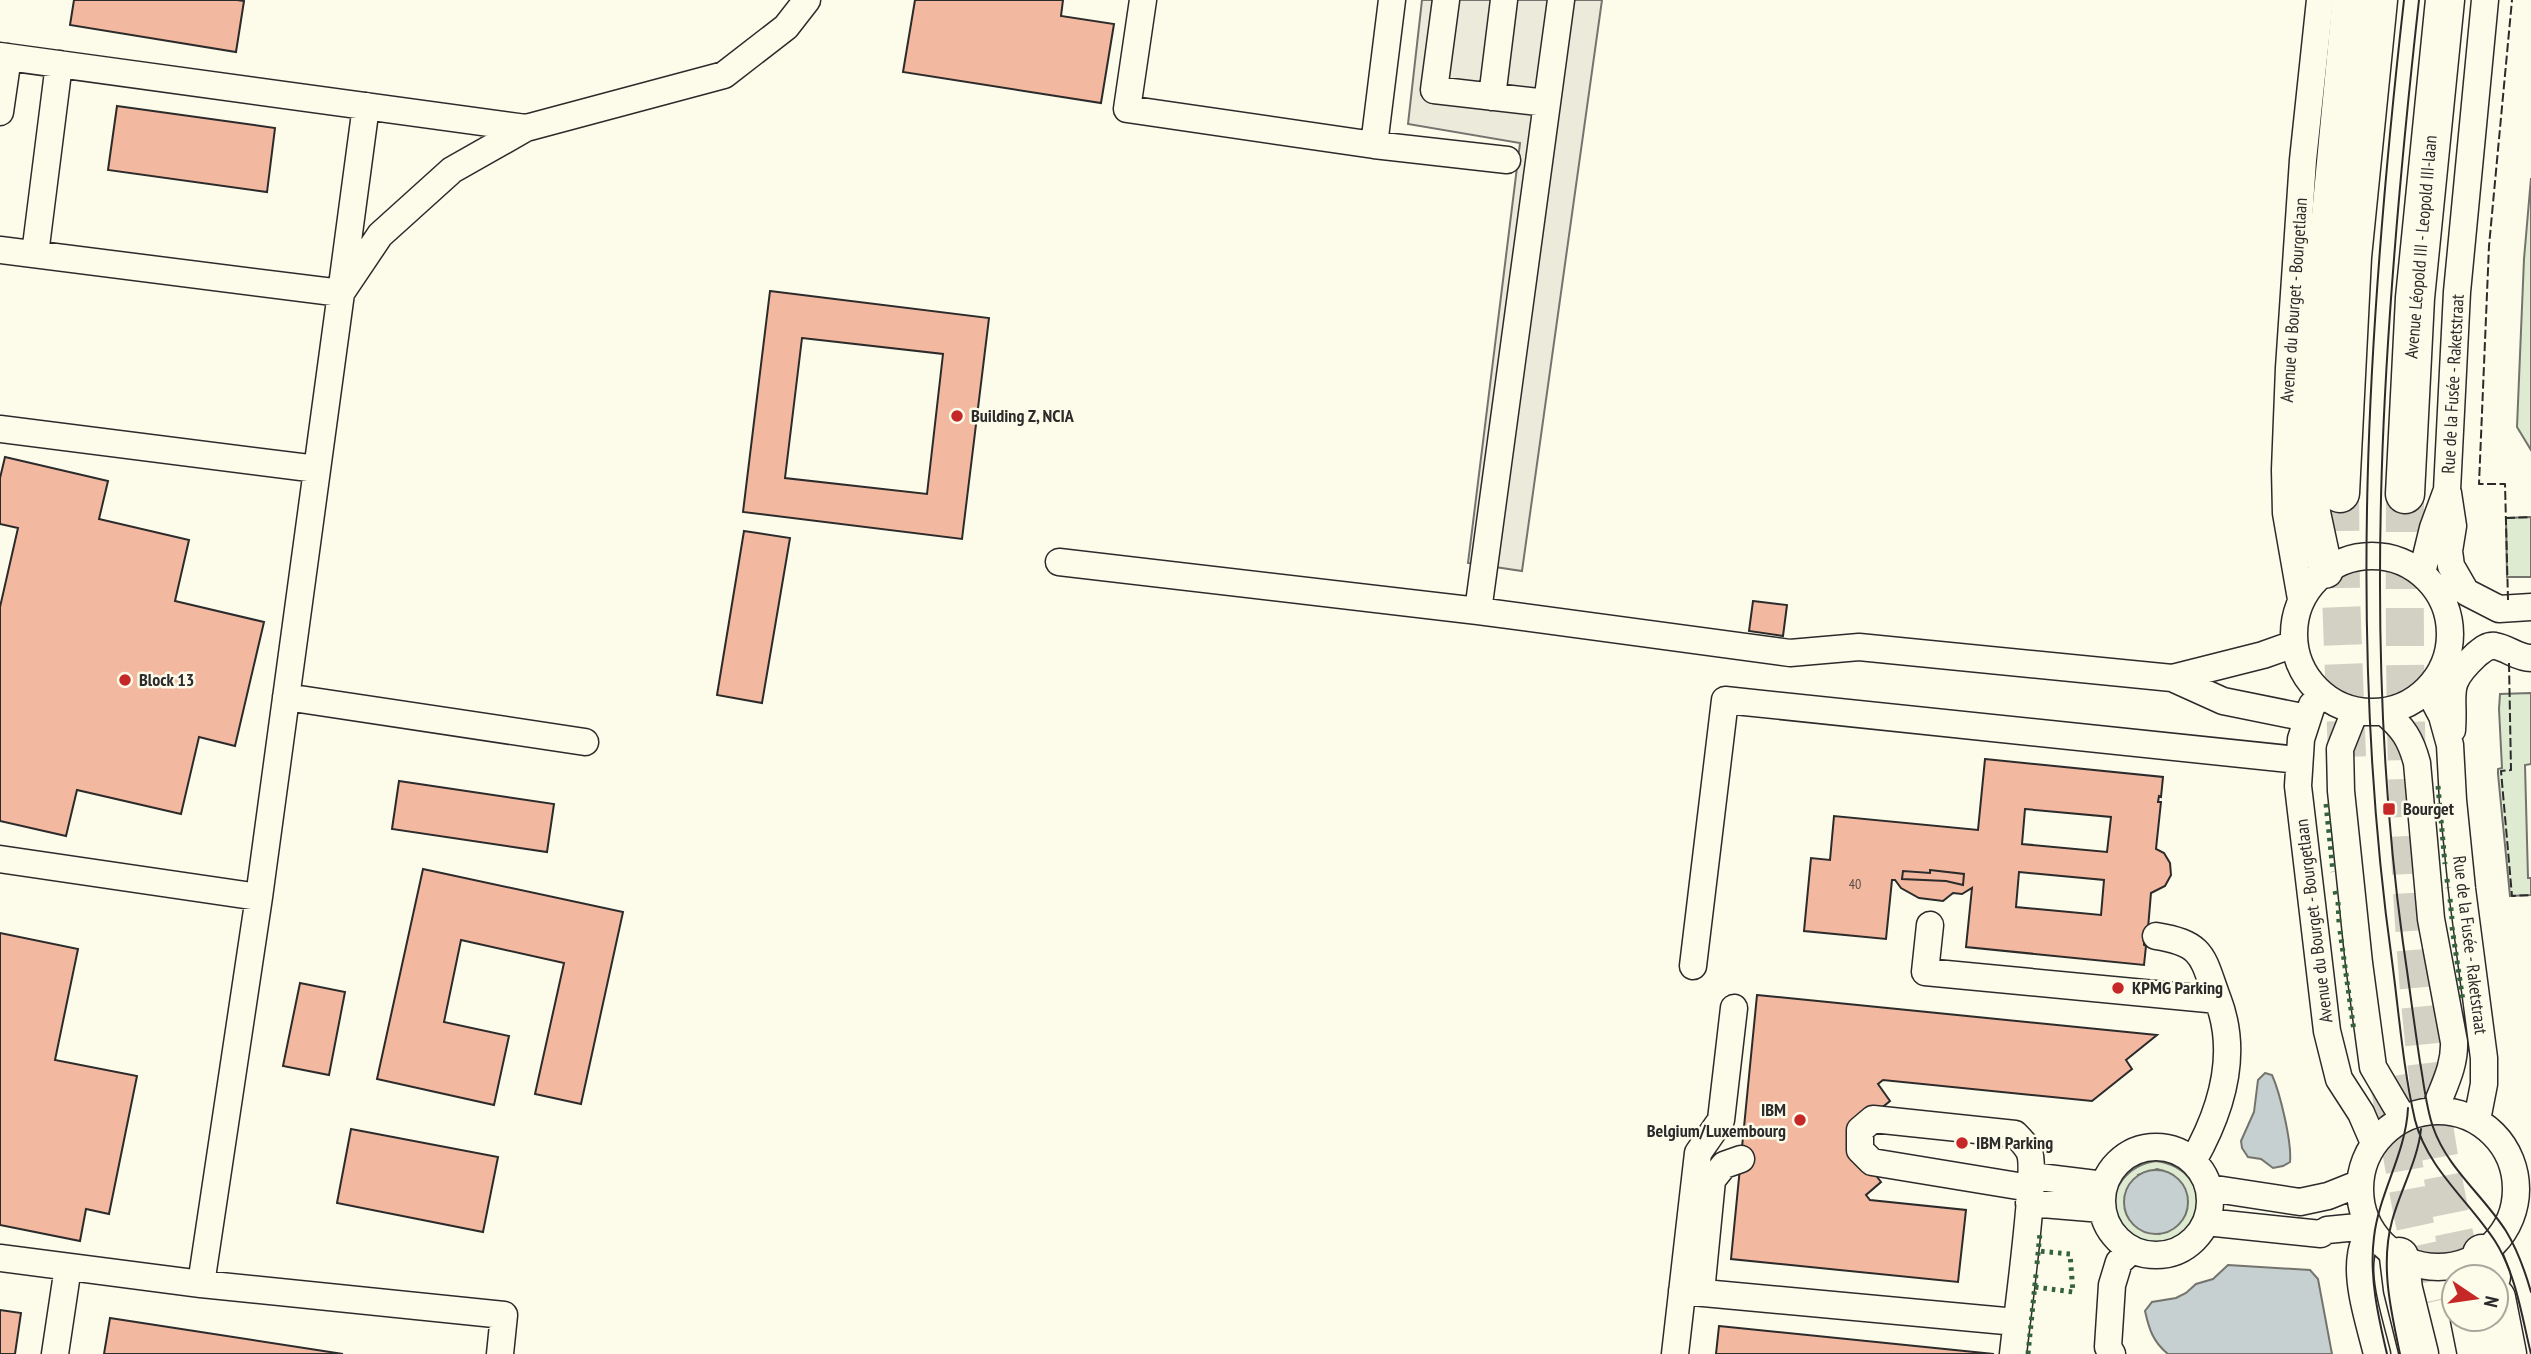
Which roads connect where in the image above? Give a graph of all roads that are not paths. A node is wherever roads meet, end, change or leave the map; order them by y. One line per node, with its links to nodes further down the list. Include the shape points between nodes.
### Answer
1 (807, 0): 18 (street, via 786,27 724,75)
2 (1143, 0): 19 (street, via 1127,109)
3 (1392, 0): 19 (street)
4 (1446, 0): 14 (street, via 1434,90)
5 (1504, 0): 14 (street)
6 (1561, 0): 15 (street)
7 (2320, 0): 32 (street, Avenue du Bourget - Bourgetlaan, via 2302,174 2285,470 2286,513)
8 (2348, 0): 30 (main road, via 2313,378 2311,487)
9 (2378, 0): 27 (highway, via 2352,257)
10 (2445, 0): 28 (highway, Avenue Léopold III - Leopold III-laan, via 2415,298)
11 (2485, 0): 26 (street, Rue de la Fusée - Raketstraat, via 2457,292)
12 (4, 57): 13 (street); 17 (street)
13 (59, 64): 16 (street); 22 (street)
14 (1492, 96): 15 (street)
15 (1547, 103): 34 (street)
16 (366, 107): 18 (street); 23 (street)
17 (0, 112)
18 (526, 128): 23 (street, via 452,170 380,235)
19 (1374, 145): 20 (street)
20 (1507, 160)
21 (0, 250): 22 (street)
22 (35, 254): 23 (street)
23 (341, 293): 25 (street)
24 (0, 429): 25 (street)
25 (317, 469): 42 (street)
26 (2447, 490): 31 (street, Rue de la Fusée - Raketstraat); 33 (street, via 2453,526 2451,566 2466,592 2499,609)
27 (2340, 493)
28 (2405, 494)
29 (1059, 562): 34 (street)
30 (2326, 570): 31 (street, via 2344,561 2380,556); 32 (street)
31 (2422, 573): 38 (street, via 2436,588 2450,624)
32 (2301, 599): 35 (street, via 2294,621)
33 (2531, 607)
34 (1478, 611): 39 (street, via 1790,653 1859,647)
35 (2294, 644): 39 (street); 41 (street, via 2299,663)
36 (2531, 644): 38 (street, via 2479,635)
37 (2531, 659): 47 (street, via 2487,646 2461,670 2451,696)
38 (2445, 663): 40 (street)
39 (2172, 678): 45 (street, via 2223,701)
40 (2425, 692): 44 (street); 47 (street, Rue de la Fusée - Raketstraat, via 2442,716)
41 (2322, 696): 43 (street); 45 (street, Avenue du Bourget - Bourgetlaan)
42 (286, 697): 46 (street); 50 (street)
43 (2355, 711): 44 (street); 57 (street, via 2340,749 2359,963 2373,1067)
44 (2384, 712): 56 (street, Rue de la Fusée - Raketstraat, via 2411,741 2417,763 2431,919 2454,1042 2451,1071)
45 (2307, 718): 48 (street, Avenue du Bourget - Bourgetlaan)
46 (585, 742)
47 (2451, 745): 58 (street, Rue de la Fusée - Raketstraat, via 2460,876 2484,1058)
48 (2298, 760): 53 (street, via 1725,701); 59 (street, Avenue du Bourget - Bourgetlaan, via 2327,1031 2339,1079)
49 (0, 859): 50 (street)
50 (258, 897): 77 (street)
51 (1930, 925): 54 (street, via 1925,972)
52 (2156, 936): 54 (street, via 2180,940 2195,949)
53 (1693, 966)
54 (2218, 1000): 61 (street, via 2227,1030 2224,1088)
55 (1734, 1008): 78 (street, via 1721,1119 1698,1153)
56 (2435, 1110): 57 (street); 58 (street)
57 (2403, 1118): 59 (street)
58 (2477, 1119): 66 (street, via 2507,1153)
59 (2374, 1143): 62 (street)
60 (1741, 1159): 78 (street, via 1724,1165 1712,1180)
61 (2193, 1161): 63 (street); 65 (street, via 2169,1149 2137,1150 2111,1170)
62 (2358, 1184): 63 (street, via 2300,1202); 68 (street)
63 (2209, 1188): 67 (street)
64 (2030, 1189): 64 (street, via 2030,1152 2015,1134 1873,1119 1860,1130 1860,1150 1872,1162); 65 (street); 80 (street)
65 (2104, 1197): 70 (street, via 2107,1223)
66 (2523, 1213): 73 (street, via 2496,1241)
67 (2206, 1222): 69 (street); 70 (street, via 2183,1248 2149,1255)
68 (2369, 1227): 69 (street); 71 (street); 76 (street)
69 (2321, 1234): 76 (street, via 2340,1246)
70 (2132, 1250): 83 (street, via 2119,1262 2112,1285)
71 (2399, 1257): 74 (street); 89 (highway)
72 (0, 1258): 75 (street)
73 (2488, 1263)
74 (2440, 1266)
75 (68, 1267): 77 (street); 84 (street)
76 (2361, 1274): 88 (street)
77 (201, 1284): 85 (street, via 505,1315)
78 (1691, 1292): 80 (street); 86 (street)
79 (2432, 1302): 90 (highway)
80 (2016, 1322): 87 (street)
81 (2473, 1333): 91 (highway)
82 (2503, 1333): 92 (highway)
83 (2103, 1352)
84 (55, 1354)
85 (500, 1354)
86 (1675, 1354)
87 (2013, 1354)
88 (2377, 1354)
89 (2419, 1354)
90 (2444, 1354)
91 (2477, 1354)
92 (2507, 1354)

